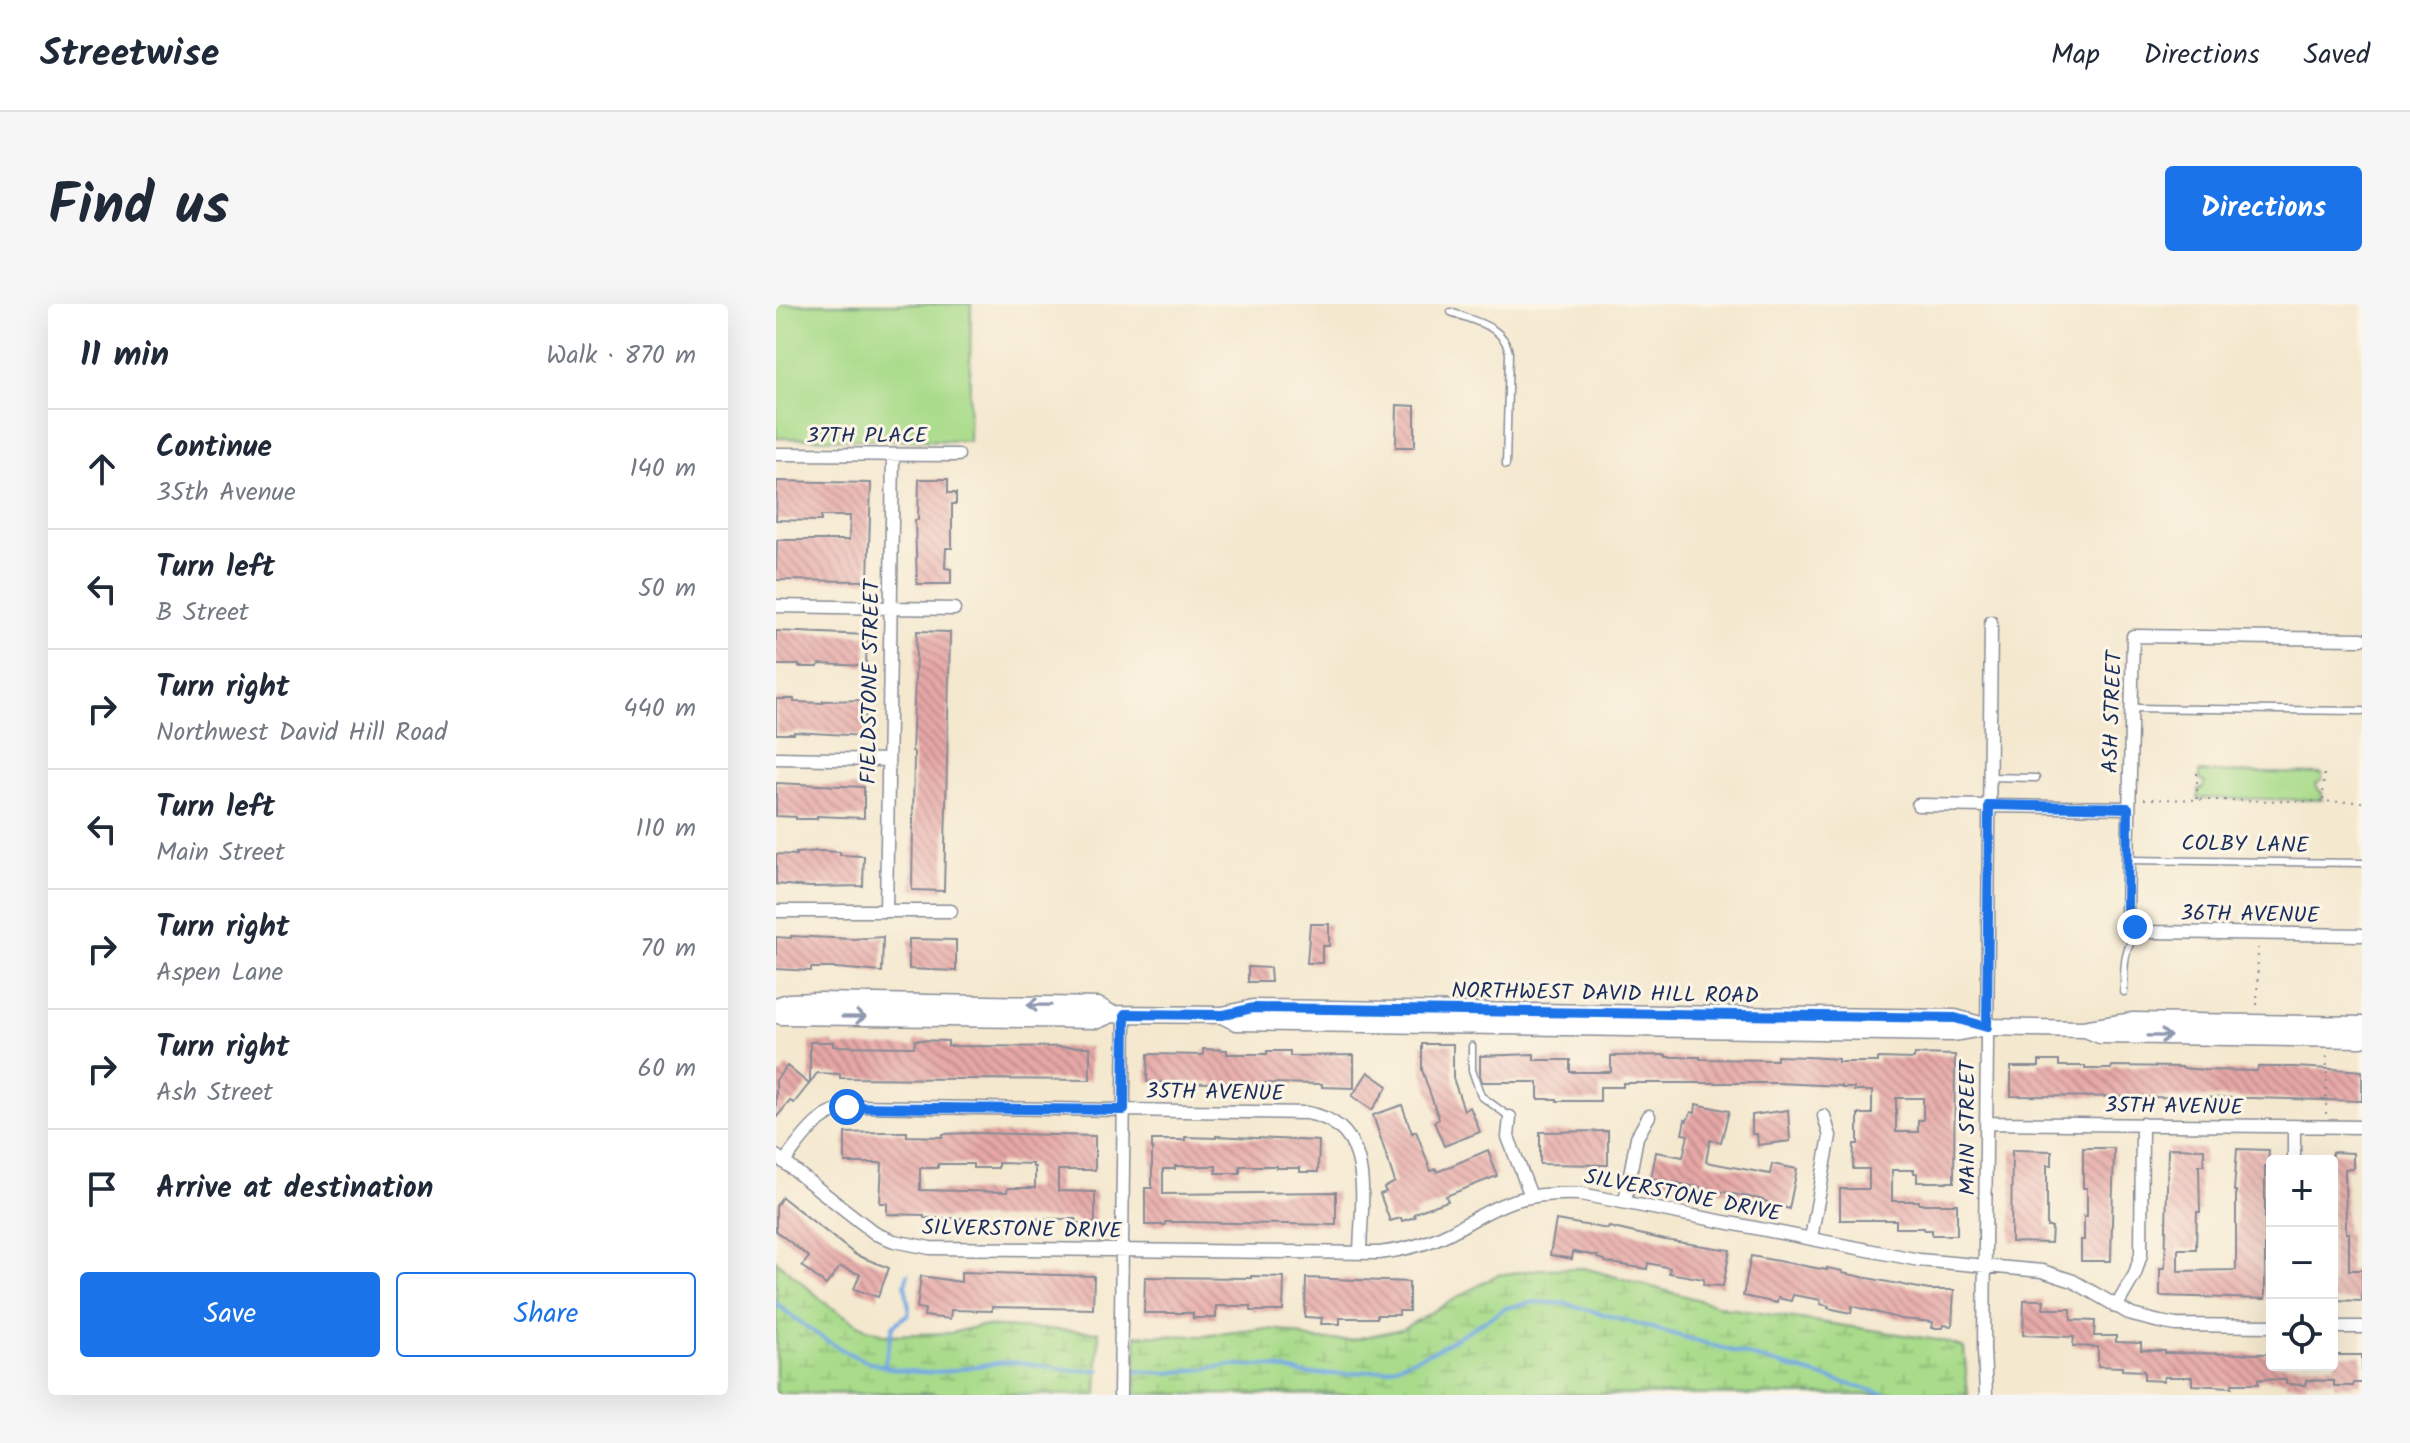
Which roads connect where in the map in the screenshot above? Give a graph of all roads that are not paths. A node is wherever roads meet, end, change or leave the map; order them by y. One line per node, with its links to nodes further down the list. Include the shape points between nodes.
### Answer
1 (1451, 312): 5 (lane, via 1494,329 1506,340)
2 (776, 454): 3 (street, 37TH PLACE)
3 (893, 455): 4 (street, 37TH PLACE); 7 (street, FIELDSTONE STREET)
4 (958, 455)
5 (1506, 465)
6 (776, 606): 7 (street)
7 (890, 608): 8 (street); 14 (street, FIELDSTONE STREET)
8 (954, 609)
9 (1991, 622): 15 (street, MAIN STREET)
10 (2362, 639): 11 (street, ASH STREET, via 2133,636)
11 (2132, 708): 12 (lane); 19 (street, ASH STREET)
12 (2362, 711)
13 (776, 758): 14 (street)
14 (888, 760): 23 (street, FIELDSTONE STREET)
15 (1989, 777): 16 (lane); 18 (street, MAIN STREET)
16 (2036, 778)
17 (1918, 805): 18 (street)
18 (1989, 805): 19 (street); 32 (street, MAIN STREET)
19 (2128, 808): 20 (street, ASH STREET)
20 (2127, 860): 21 (lane, COLBY LANE); 25 (street, ASH STREET, via 2127,912)
21 (2362, 863)
22 (776, 911): 23 (street)
23 (886, 911): 24 (street)
24 (951, 911)
25 (2138, 929): 26 (street, 36TH AVENUE); 27 (lane, via 2124,956)
26 (2362, 935)
27 (2124, 992)
28 (776, 1006): 30 (street, NORTHWEST DAVID HILL ROAD, one-way to 28, via 1098,1006 819,1001)
29 (776, 1014): 30 (street, NORTHWEST DAVID HILL ROAD, one-way to 30, via 1098,1020)
30 (1119, 1014): 32 (street, NORTHWEST DAVID HILL ROAD, via 1223,1015 1253,1008 1955,1018); 36 (street)
31 (2362, 1025): 33 (street, NORTHWEST DAVID HILL ROAD, via 2133,1021)
32 (1987, 1027): 33 (street, NORTHWEST DAVID HILL ROAD); 40 (street, MAIN STREET)
33 (2083, 1029): 34 (street, NORTHWEST DAVID HILL ROAD, one-way to 34, via 2100,1035)
34 (2362, 1039)
35 (1472, 1046): 39 (lane, via 1472,1070 1481,1096)
36 (1124, 1110): 45 (street, 35TH AVENUE, via 847,1107 818,1121); 49 (street); 50 (street, 35TH AVENUE, via 1307,1113 1332,1121 1359,1158)
37 (1649, 1116): 47 (street, via 1637,1137)
38 (1824, 1116): 48 (street, via 1830,1136)
39 (1510, 1117): 46 (street, via 1508,1137)
40 (1986, 1123): 41 (street, 35TH AVENUE); 51 (street, MAIN STREET)
41 (2142, 1124): 42 (street, 35TH AVENUE); 52 (street, via 2141,1254)
42 (2294, 1126): 43 (street, 35TH AVENUE); 44 (street)
43 (2362, 1127)
44 (2294, 1155)
45 (780, 1159): 49 (street, SILVERSTONE DRIVE, via 866,1228 894,1241 930,1248)
46 (1531, 1196): 47 (street, SILVERSTONE DRIVE, via 1581,1194); 50 (street, SILVERSTONE DRIVE, via 1424,1244)
47 (1625, 1201): 48 (street, SILVERSTONE DRIVE)
48 (1811, 1238): 51 (street, SILVERSTONE DRIVE, via 1919,1260)
49 (1122, 1250): 50 (street, SILVERSTONE DRIVE); 56 (street)
50 (1360, 1253)
51 (1985, 1266): 52 (street, SILVERSTONE DRIVE, via 2066,1278); 57 (street, MAIN STREET)
52 (2116, 1307): 53 (street, SILVERSTONE DRIVE, via 2176,1325)
53 (2266, 1326)
54 (2338, 1327): 55 (street)
55 (2362, 1327)
56 (1120, 1395)
57 (1986, 1395)

